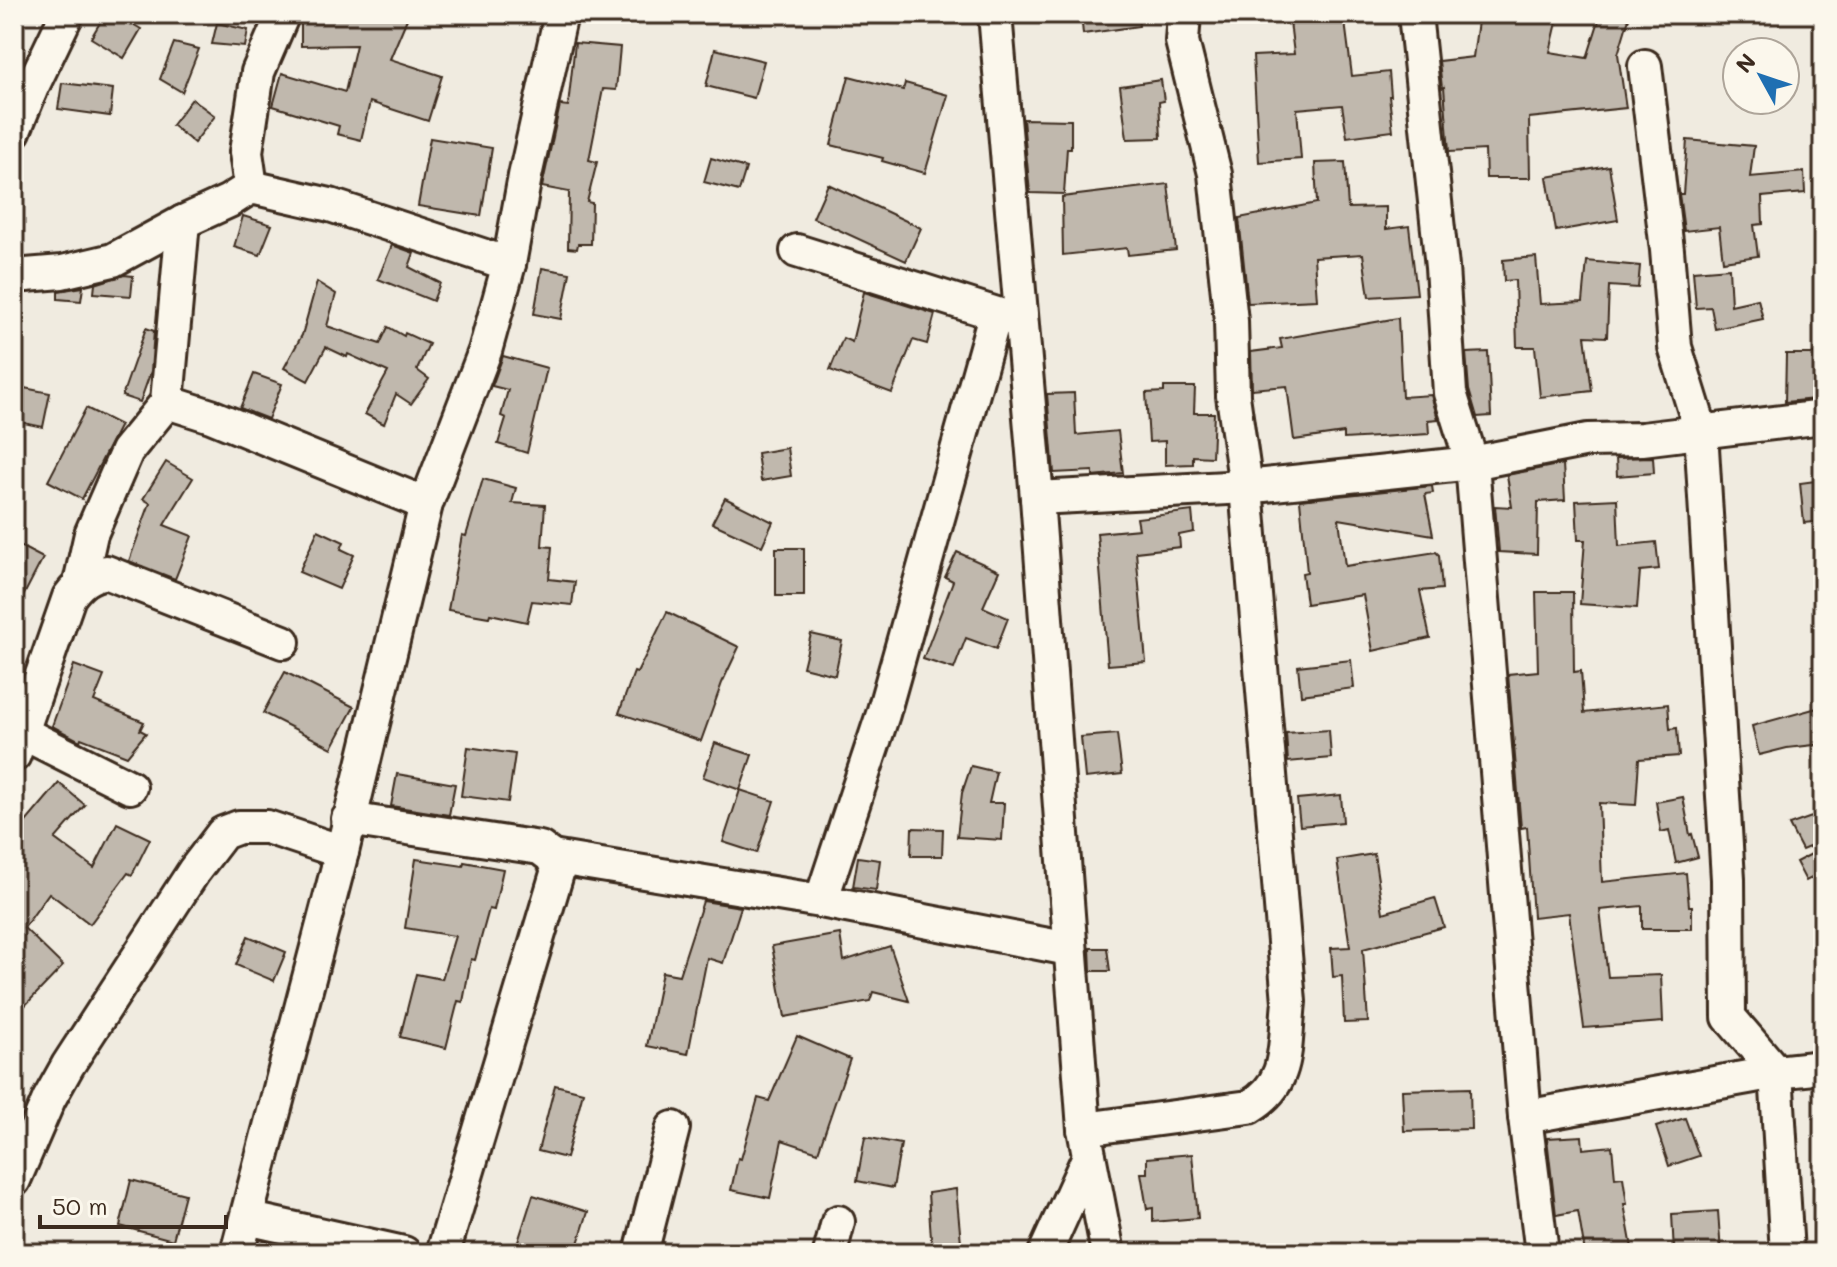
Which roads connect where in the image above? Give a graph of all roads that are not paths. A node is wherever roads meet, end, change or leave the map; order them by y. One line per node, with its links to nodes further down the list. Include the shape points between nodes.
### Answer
1 (67, 14): 8 (street)
2 (283, 14): 9 (street, via 258,72 246,152)
3 (561, 14): 12 (street)
4 (995, 14): 14 (street)
5 (1184, 14): 19 (street, via 1182,41 1215,174)
6 (1415, 14): 18 (street, via 1450,393)
7 (1645, 66): 17 (street, via 1675,347)
8 (14, 131)
9 (251, 187): 10 (street); 12 (street, via 330,205)
10 (183, 222): 13 (street, via 113,260); 15 (street)
11 (797, 251): 14 (street)
12 (509, 264): 21 (street, via 485,351)
13 (14, 276)
14 (1009, 319): 20 (street); 29 (street)
15 (167, 402): 21 (street); 22 (street, via 127,451 91,534)
16 (1823, 417): 17 (street)
17 (1701, 431): 18 (street, via 1588,440); 32 (street, via 1728,879 1729,1017)
18 (1472, 463): 19 (street); 33 (street)
19 (1246, 487): 20 (street); 35 (street, via 1289,1002 1281,1075 1266,1097 1249,1107)
20 (1037, 498): 30 (street)
21 (426, 504): 26 (street)
22 (80, 583): 23 (street, via 106,572); 24 (street, via 69,597)
23 (283, 642)
24 (18, 744): 25 (street)
25 (130, 787)
26 (348, 819): 27 (street); 28 (street, via 540,848)
27 (342, 852): 36 (street, via 267,827 223,833 68,1065); 37 (street)
28 (552, 857): 29 (street); 41 (street, via 558,870)
29 (821, 901): 30 (street)
30 (1069, 949): 35 (street)
31 (1823, 1067): 32 (street)
32 (1776, 1072): 33 (street); 47 (street)
33 (1525, 1117): 46 (street)
34 (673, 1128): 42 (street)
35 (1086, 1143): 44 (street); 45 (street)
36 (14, 1180)
37 (247, 1218): 39 (street); 40 (street)
38 (838, 1222): 43 (street)
39 (237, 1253)
40 (404, 1253)
41 (443, 1253)
42 (641, 1253)
43 (830, 1253)
44 (1045, 1253)
45 (1108, 1253)
46 (1542, 1253)
47 (1787, 1253)

